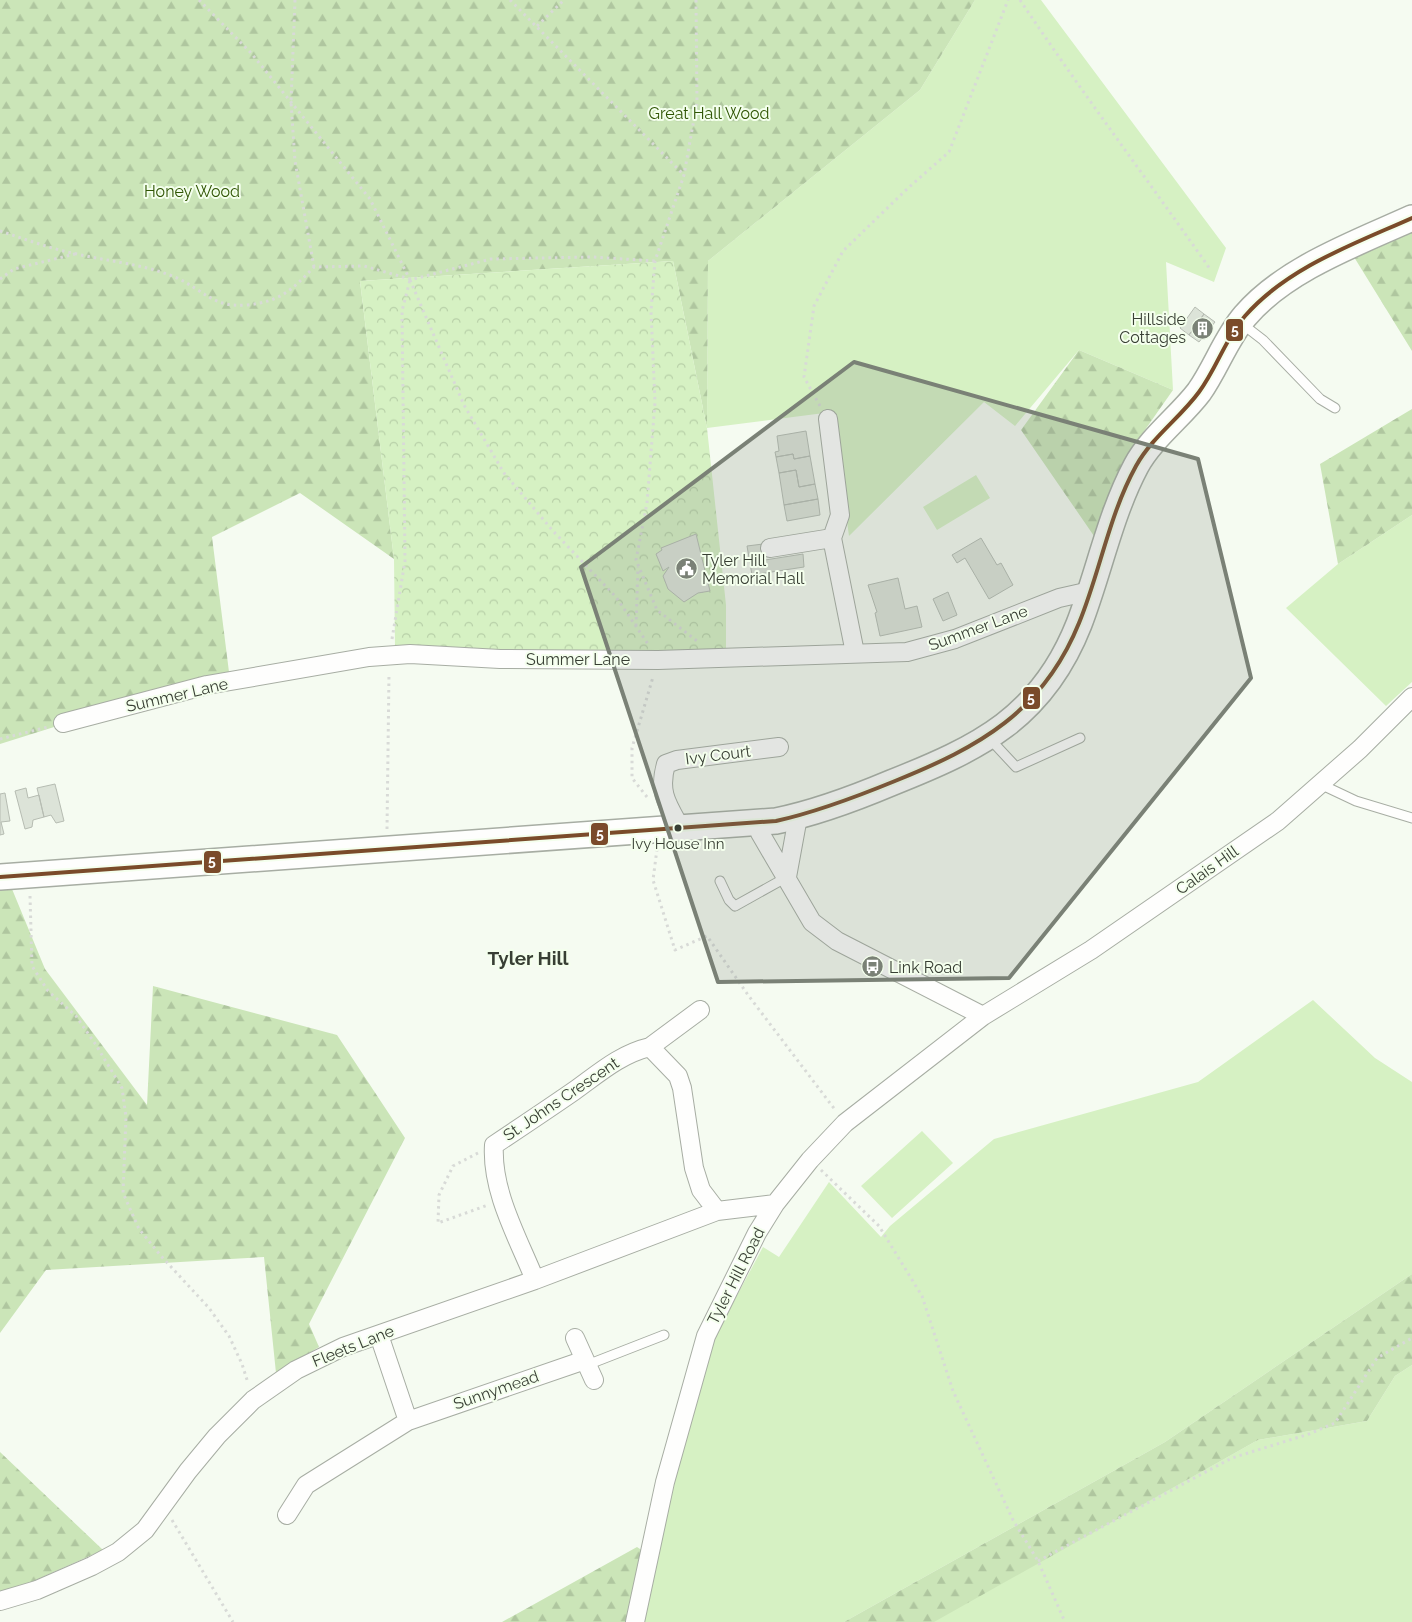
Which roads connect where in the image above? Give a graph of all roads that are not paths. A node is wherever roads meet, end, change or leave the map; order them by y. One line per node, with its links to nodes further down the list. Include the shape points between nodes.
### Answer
1 (1412, 218): 2 (street, via 1300,272 1268,294)
2 (1242, 320): 3 (lane, via 1320,399); 7 (street, via 1198,392 1137,464 1122,495)
3 (1336, 408)
4 (828, 419): 5 (street, via 840,515)
5 (832, 538): 6 (street); 8 (street)
6 (770, 548)
7 (1090, 591): 8 (street, Summer Lane, via 1059,598 955,639 907,652); 11 (street, via 1066,649 1037,696)
8 (855, 653): 10 (street, Summer Lane, via 658,660 500,659 410,654 207,686)
9 (1412, 697): 14 (street, Calais Hill)
10 (63, 723)
11 (989, 738): 12 (lane, via 1016,767); 15 (street, via 918,772)
12 (1080, 738)
13 (779, 747): 18 (street, Ivy Court, via 666,764 662,778 663,796)
14 (1320, 784): 16 (lane, via 1356,801); 23 (street, Calais Hill, via 1278,821 1124,927)
15 (798, 817): 17 (street); 20 (street)
16 (1412, 818)
17 (757, 823): 18 (street); 20 (street)
18 (680, 827): 19 (street)
19 (0, 877)
20 (787, 877): 21 (lane, via 735,906); 23 (street, via 812,922 837,941)
21 (720, 881)
22 (700, 1010): 24 (street, St. Johns Crescent)
23 (983, 1016): 25 (street, Tyler Hill Road, via 846,1123 810,1160)
24 (650, 1047): 26 (street, via 678,1076 694,1168 701,1190); 27 (street, St. Johns Crescent, via 610,1063 494,1145 492,1165)
25 (775, 1204): 26 (street, Fleets Lane); 35 (street, Tyler Hill Road, via 757,1233 706,1336 665,1482)
26 (717, 1211): 27 (street, Fleets Lane)
27 (534, 1280): 28 (street, Fleets Lane)
28 (379, 1335): 32 (street); 34 (street, Fleets Lane, via 343,1347 296,1370 253,1400 217,1436 145,1530 118,1552 37,1590)
29 (664, 1335): 31 (lane)
30 (574, 1338): 31 (street)
31 (589, 1369): 32 (street, Sunnymead)
32 (408, 1421): 33 (street, Sunnymead, via 306,1485)
33 (287, 1515)
34 (0, 1601)
35 (635, 1622)

